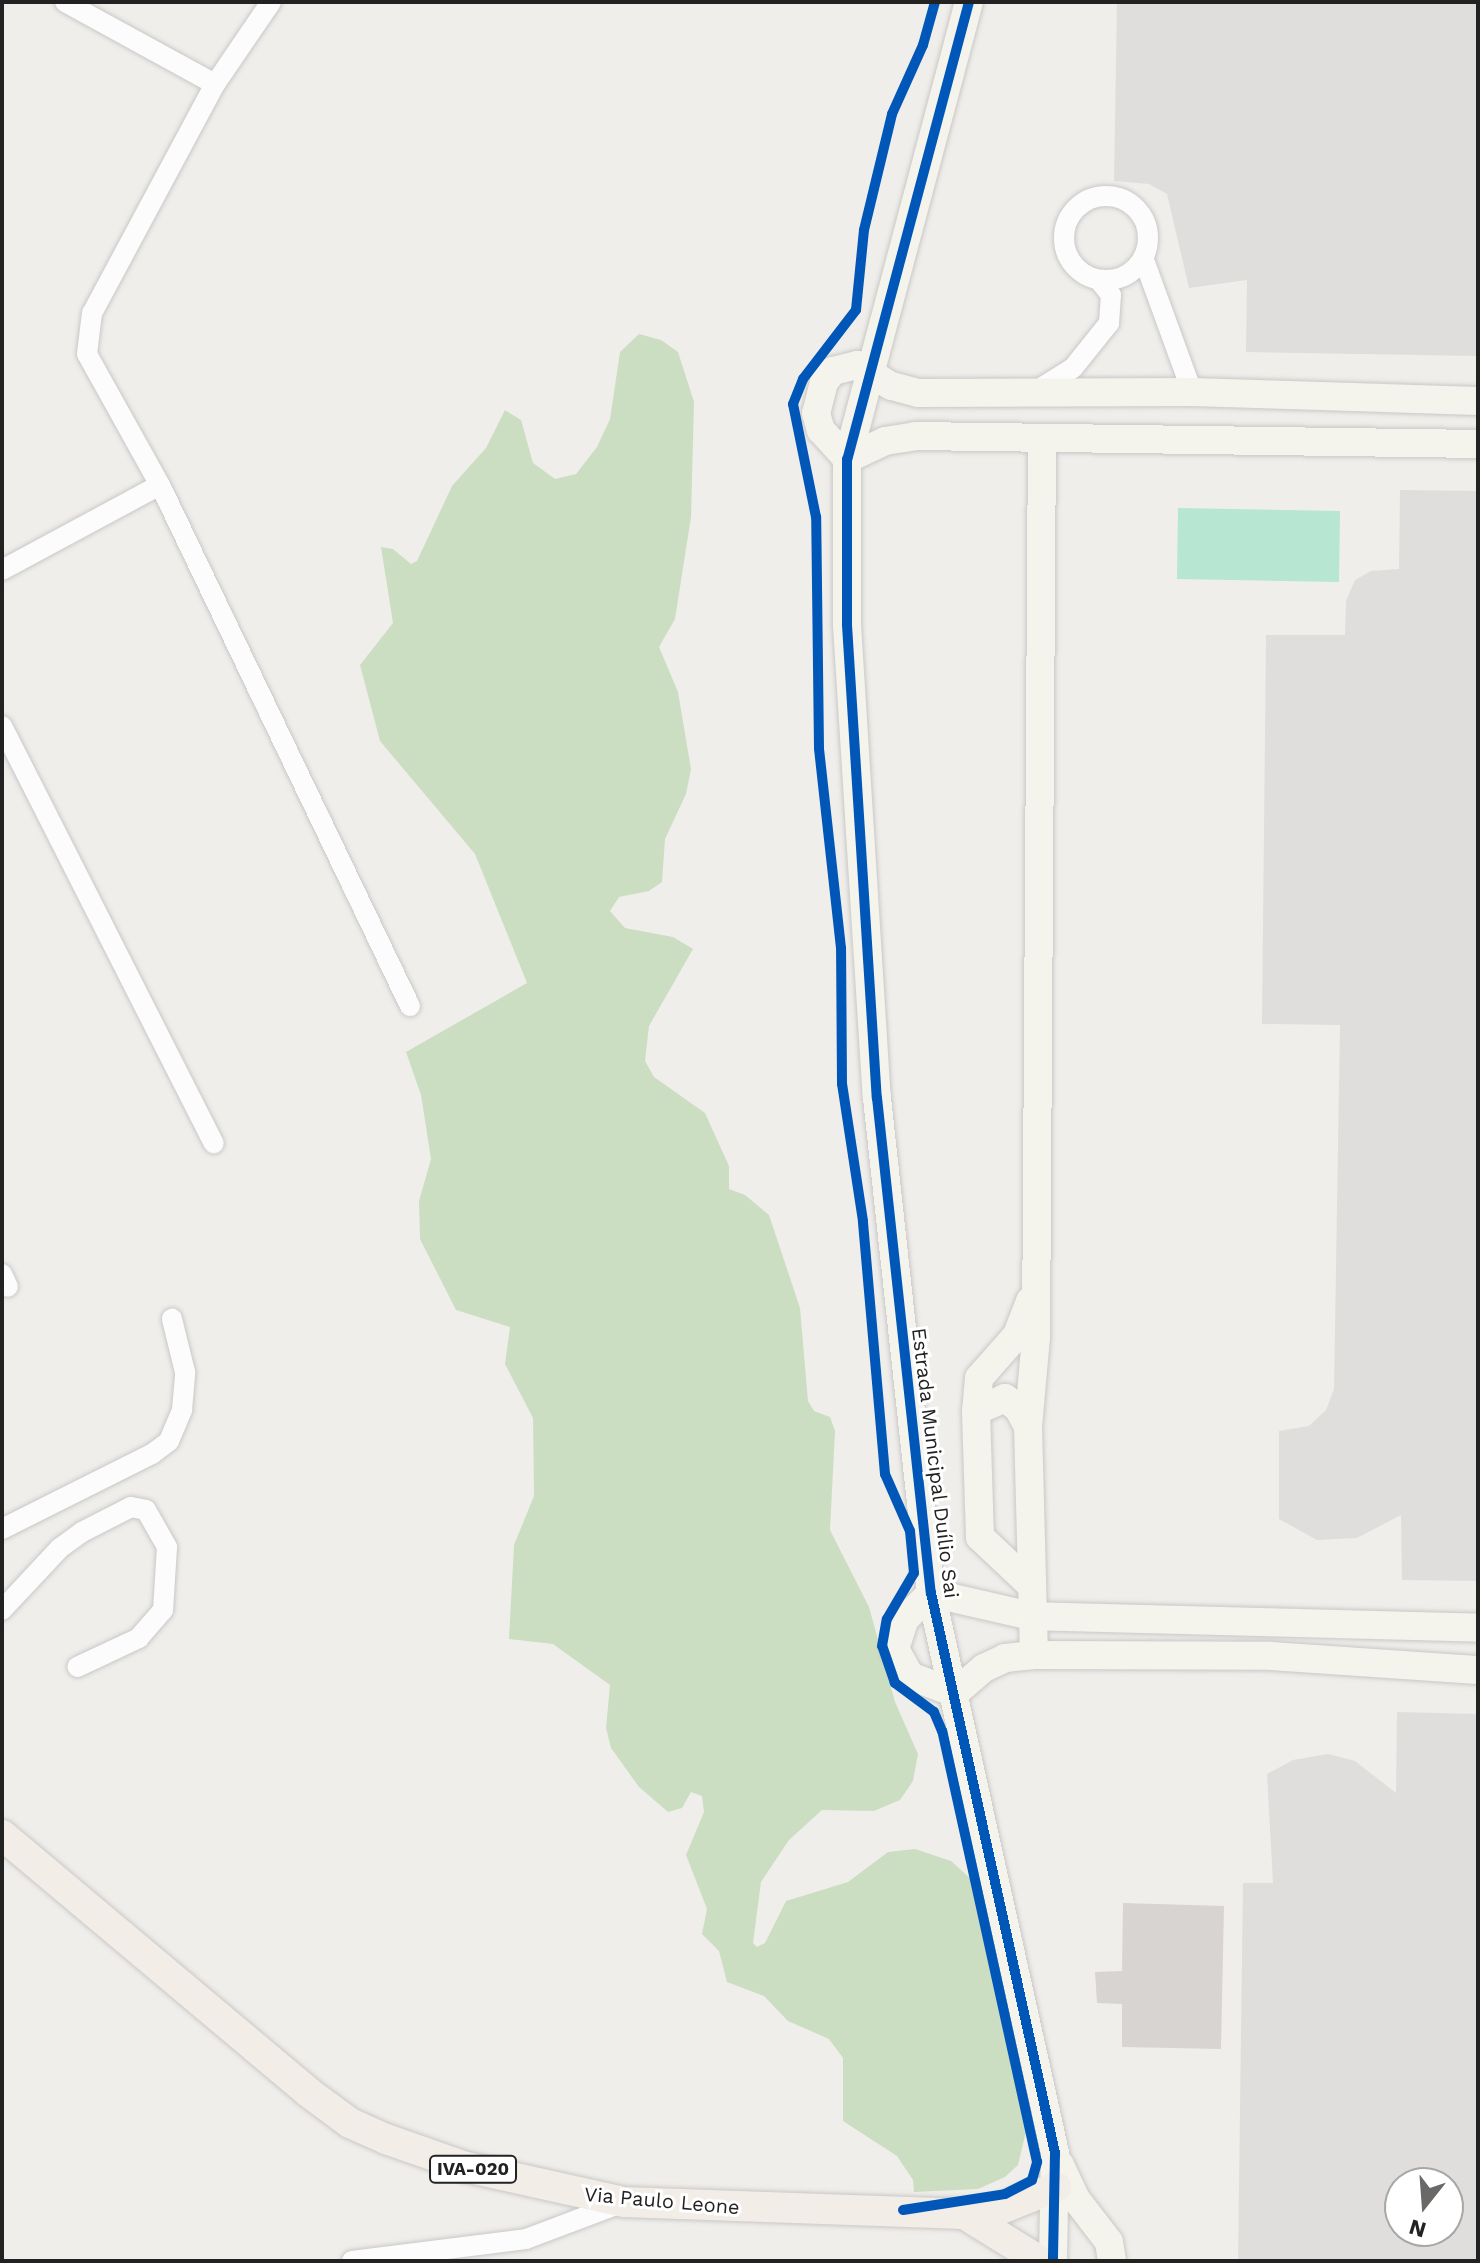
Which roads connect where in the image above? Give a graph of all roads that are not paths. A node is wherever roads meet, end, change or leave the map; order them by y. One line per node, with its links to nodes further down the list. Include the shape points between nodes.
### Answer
1 (65, 2): 4 (street)
2 (271, 2): 4 (street)
3 (969, 2): 7 (street, Estrada Municipal Duílio Sai)
4 (215, 84): 17 (street, via 92,313 87,332 87,354)
5 (1144, 260): 6 (street, via 1116,280); 6 (street, via 1149,237 1133,205 1118,197 1084,201 1064,229 1064,246 1070,262); 8 (street)
6 (1099, 280): 10 (street, via 1111,295 1109,323 1073,368)
7 (870, 371): 9 (street, via 904,390); 16 (street, Estrada Municipal Duílio Sai); 16 (street, via 857,365 833,371 818,398 821,430)
8 (1192, 392): 10 (street); 11 (street); 13 (street, via 1185,420)
9 (953, 394): 10 (street); 12 (street)
10 (1029, 395)
11 (1478, 401)
12 (953, 437): 14 (street); 16 (street, via 885,441)
13 (1172, 437): 14 (street); 15 (street)
14 (1042, 439): 22 (street)
15 (1478, 444)
16 (847, 459): 30 (street, Estrada Municipal Duílio Sai, via 847,625 877,1098)
17 (160, 485): 18 (street); 20 (street)
18 (2, 570)
19 (2, 726): 21 (street)
20 (410, 1006)
21 (214, 1143)
22 (1033, 1293): 24 (street, via 1017,1335 979,1378); 25 (street, via 1036,1337)
23 (172, 1319): 26 (street, via 185,1372 182,1410 169,1441)
24 (976, 1411): 25 (street, via 1005,1398); 28 (street, via 980,1537)
25 (1028, 1427): 27 (street)
26 (2, 1529)
27 (1031, 1529): 28 (street); 29 (street)
28 (1000, 1559): 29 (street)
29 (1031, 1585): 32 (street)
30 (931, 1593): 32 (street); 39 (street, Estrada Municipal Duílio Sai); 39 (street, via 905,1619 895,1649 910,1676)
31 (2, 1610): 37 (street, via 82,1532 131,1507 146,1510 167,1547 163,1610 139,1638)
32 (1031, 1616): 33 (street); 35 (street)
33 (1267, 1620): 34 (street); 36 (street, via 1274,1636)
34 (1478, 1628)
35 (1034, 1655): 36 (street); 39 (street, via 1005,1658 984,1668)
36 (1271, 1656): 38 (street)
37 (77, 1667)
38 (1478, 1670)
39 (955, 1693): 41 (street, Estrada Municipal Duílio Sai)
40 (2, 1835): 43 (main road, Via Paulo Leone / IVA-020, via 350,2123 466,2167)
41 (1055, 2153): 42 (street, Estrada Municipal Duílio Sai); 45 (street)
42 (1056, 2187): 44 (main road, via 996,2211); 46 (street, Estrada Municipal Duílio Sai)
43 (624, 2202): 44 (main road, Via Paulo Leone / IVA-020); 47 (street, via 526,2239)
44 (964, 2214): 48 (main road, Via Paulo Leone / IVA-020)
45 (1096, 2228): 46 (street, via 1073,2226); 49 (street, via 1109,2242)
46 (1055, 2248)
47 (352, 2261)
48 (1040, 2261)
49 (1112, 2261)

